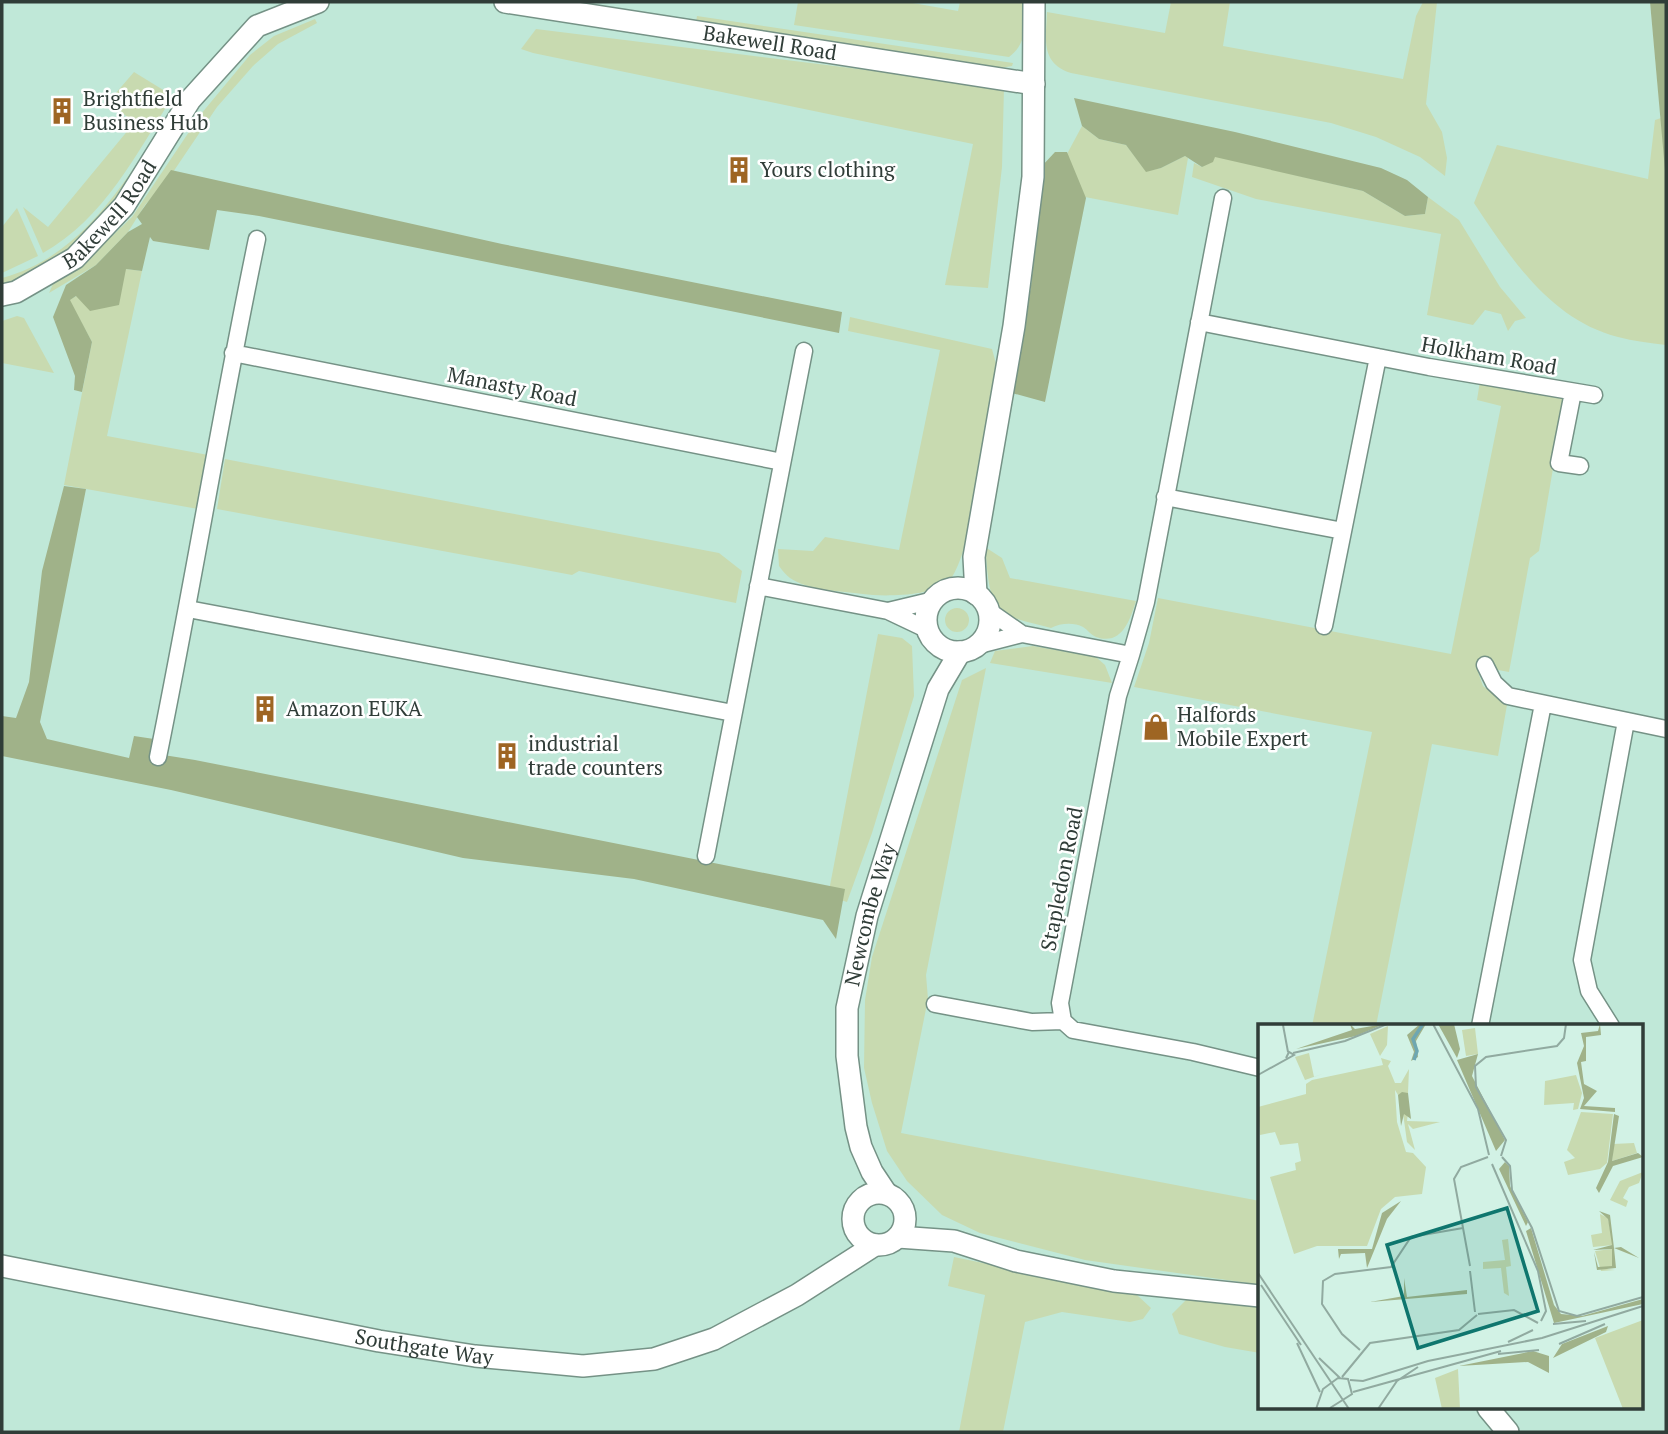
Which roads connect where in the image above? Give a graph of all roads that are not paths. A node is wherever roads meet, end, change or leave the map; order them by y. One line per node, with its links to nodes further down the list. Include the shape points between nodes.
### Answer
1 (318, 2): 7 (street, Bakewell Road, via 257,26 190,100 124,206 83,250 16,292)
2 (505, 2): 4 (street, Bakewell Road)
3 (1034, 2): 4 (street)
4 (1034, 84): 18 (street, via 1033,177 1014,326)
5 (1223, 198): 8 (street)
6 (257, 239): 10 (street)
7 (2, 295)
8 (1199, 322): 11 (street, Holkham Road); 16 (street)
9 (804, 351): 14 (street)
10 (233, 354): 14 (street, Manasty Road); 22 (street)
11 (1378, 357): 12 (street, Holkham Road); 17 (street)
12 (1573, 392): 13 (street, Holkham Road); 15 (street, via 1559,463)
13 (1594, 395)
14 (782, 462): 19 (street)
15 (1580, 466)
16 (1165, 497): 17 (street); 28 (street)
17 (1343, 531): 24 (street)
18 (974, 557): 20 (street); 21 (street)
19 (758, 586): 23 (street); 32 (street)
20 (942, 595): 21 (street, via 962,589); 23 (street); 26 (street, via 926,619)
21 (983, 603): 25 (street); 27 (street, via 990,622 988,633)
22 (188, 609): 32 (street); 35 (street)
23 (888, 611): 26 (street)
24 (1324, 626)
25 (1022, 634): 27 (street); 28 (street)
26 (932, 637): 27 (street, via 949,651); 30 (street, Newcombe Way)
27 (969, 649): 30 (street, Newcombe Way)
28 (1131, 655): 38 (street, Stapledon Road, via 1118,696 1060,1003)
29 (1485, 665): 31 (street, via 1508,696)
30 (938, 689): 42 (street, Newcombe Way, via 867,916 847,1009 847,1056)
31 (1543, 704): 33 (street); 39 (street)
32 (733, 713): 36 (street)
33 (1626, 721): 34 (street); 40 (street, via 1582,960 1589,991)
34 (1666, 729)
35 (158, 757)
36 (706, 856)
37 (935, 1004): 38 (street, via 1032,1022)
38 (1063, 1021): 41 (street, via 1073,1030)
39 (1480, 1024)
40 (1610, 1024)
41 (1258, 1068)
42 (861, 1147): 43 (street, Newcombe Way); 44 (street, Newcombe Way)
43 (886, 1193): 44 (street, via 870,1194); 45 (street)
44 (857, 1203): 46 (street)
45 (903, 1210): 47 (street, via 904,1224); 48 (street)
46 (853, 1225): 49 (street, via 861,1238); 51 (street)
47 (898, 1237): 48 (street); 49 (street)
48 (954, 1241): 52 (street, via 1069,1273)
49 (875, 1245): 51 (street, Southgate Way)
50 (2, 1266): 51 (street, Southgate Way, via 379,1341 583,1366 654,1359 714,1339)
51 (833, 1270)
52 (1258, 1296)
53 (1490, 1410): 54 (street)
54 (1508, 1432)

